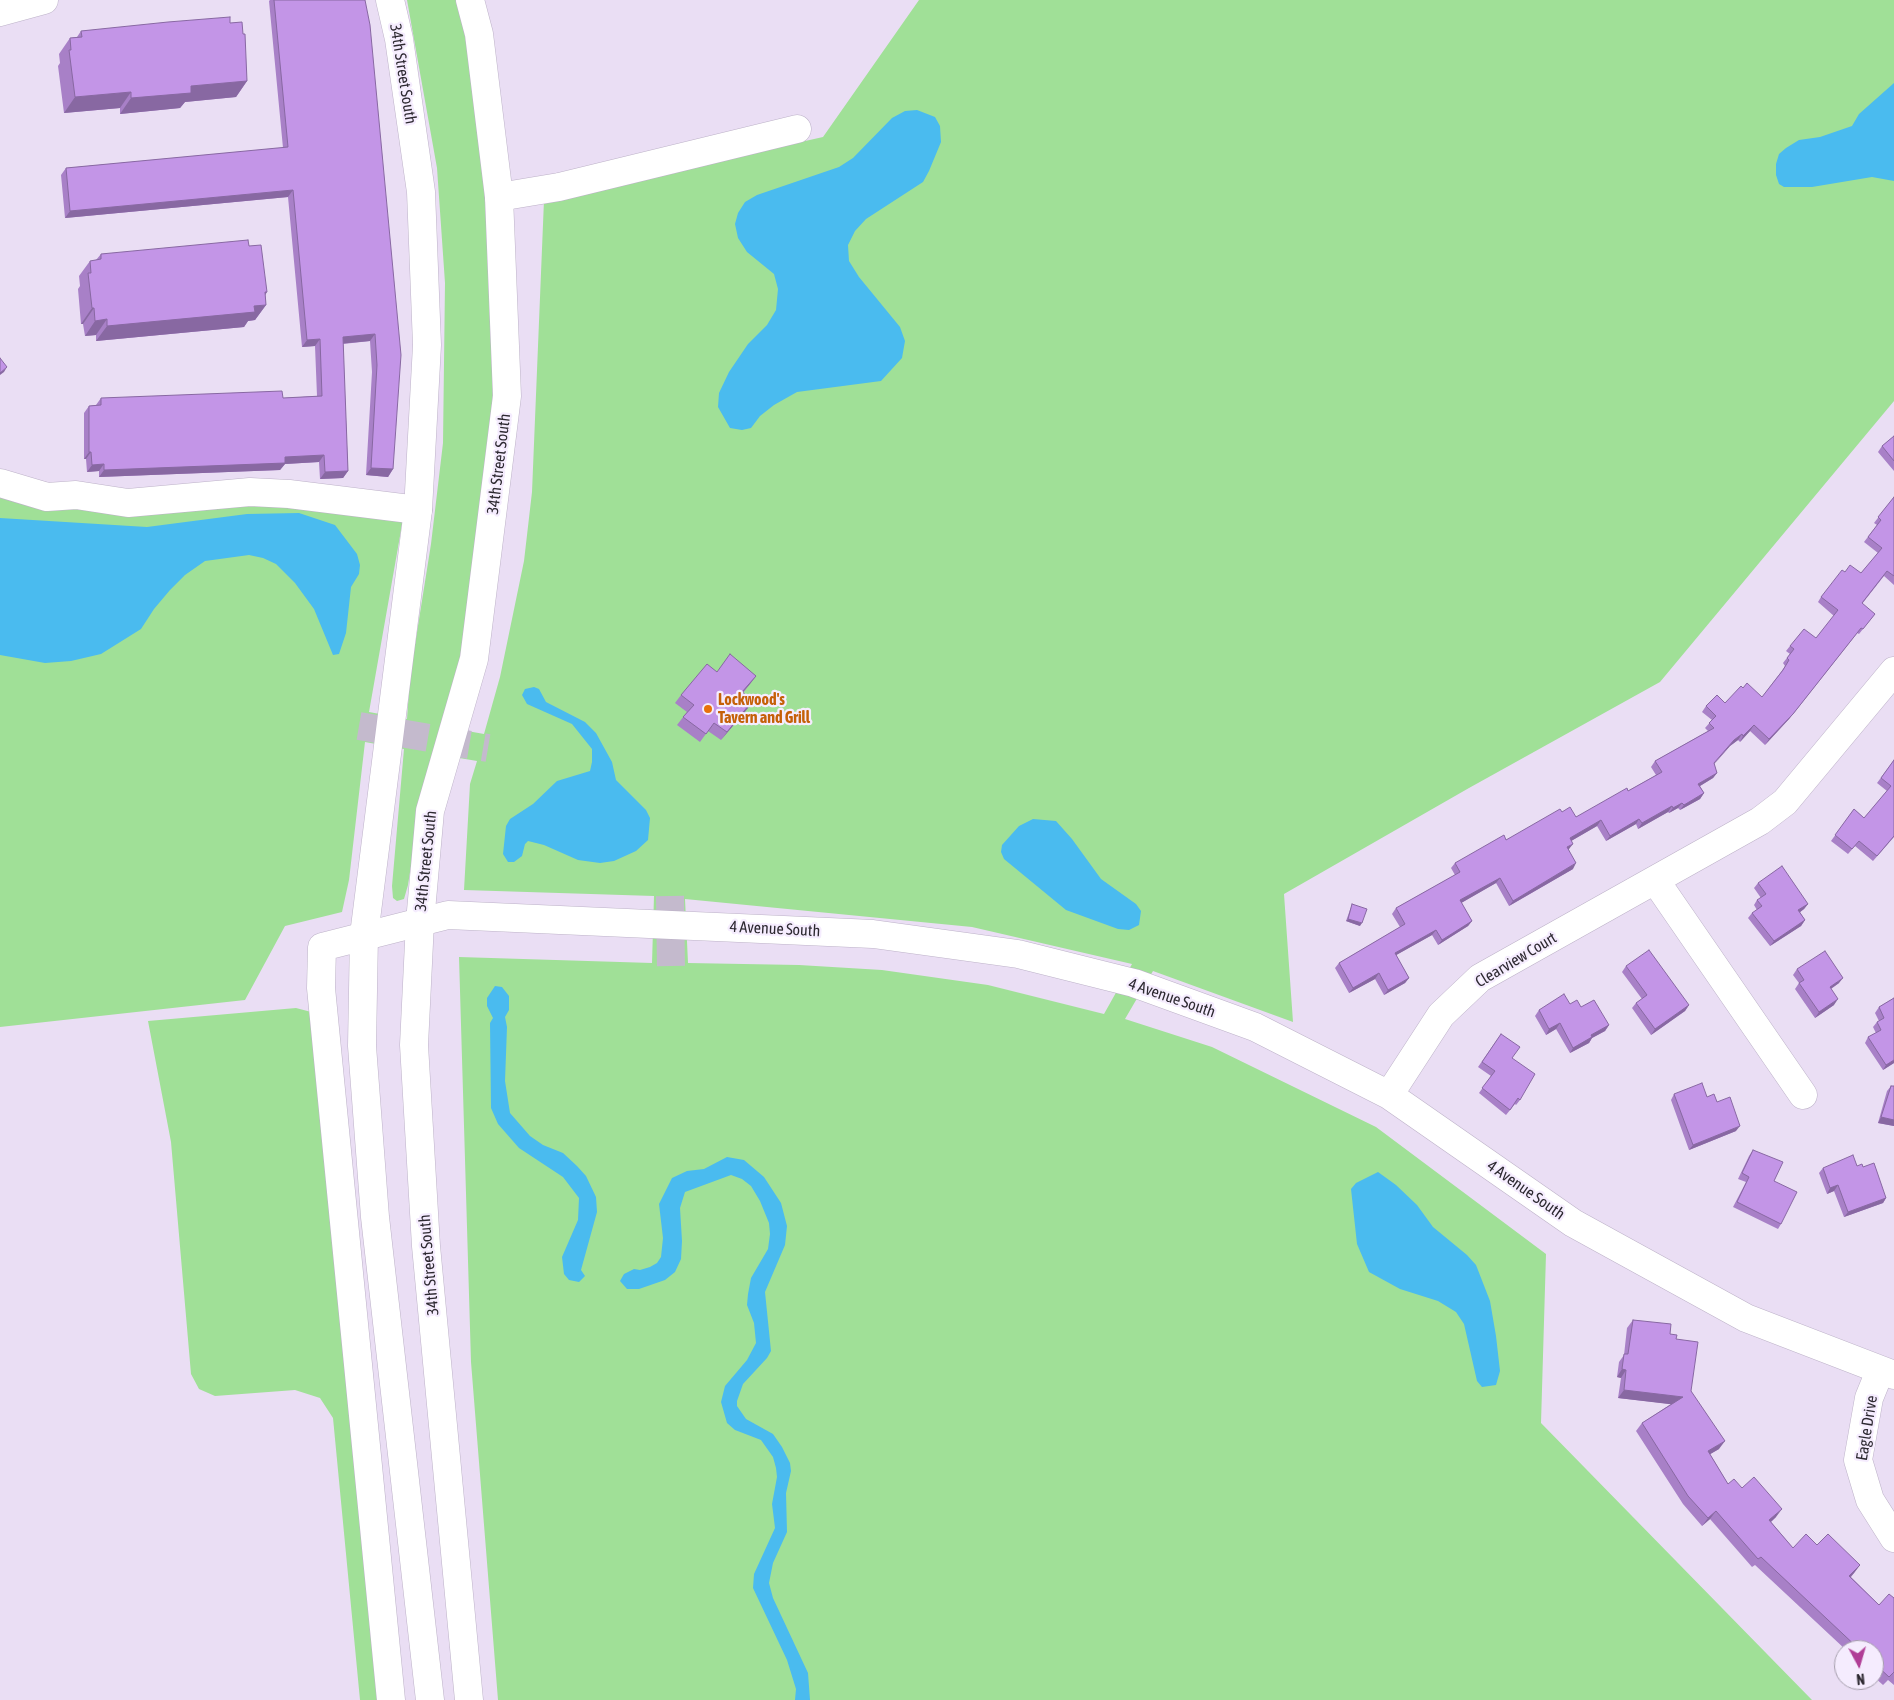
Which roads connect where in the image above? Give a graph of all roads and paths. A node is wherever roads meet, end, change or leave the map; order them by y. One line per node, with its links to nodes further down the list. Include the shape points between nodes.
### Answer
1 (44, 0): 4 (main road)
2 (390, 0): 8 (main road, 34th Street South, via 399,39 421,192 428,345)
3 (470, 0): 6 (main road, 34th Street South, via 479,34)
4 (0, 12)
5 (797, 129): 6 (main road, via 559,187)
6 (499, 197): 11 (main road, 34th Street South, via 508,396 474,659 430,811)
7 (0, 484): 8 (main road, via 47,497 76,495 128,502 250,492)
8 (418, 510): 12 (main road, 34th Street South)
9 (1894, 671): 10 (main road, Clearview Court, via 1785,802 1760,821)
10 (1655, 880): 13 (main road, Clearview Court, via 1480,978 1441,1015); 14 (main road)
11 (420, 922): 12 (main road, 4 Avenue South); 13 (main road, 4 Avenue South, via 448,915 809,930 873,934 1018,954 1134,983 1255,1027); 19 (main road, 34th Street South, via 414,1045 425,1226)
12 (364, 935): 17 (main road, 4 Avenue South, via 322,947 321,988); 18 (main road, 34th Street South, via 362,1046 375,1217)
13 (1389, 1095): 15 (main road, 4 Avenue South, via 1573,1222 1746,1318)
14 (1803, 1095)
15 (1887, 1373): 16 (main road, Eagle Drive, via 1869,1398 1858,1460 1870,1500)
16 (1894, 1538)
17 (391, 1700)
18 (430, 1700)
19 (469, 1700)

